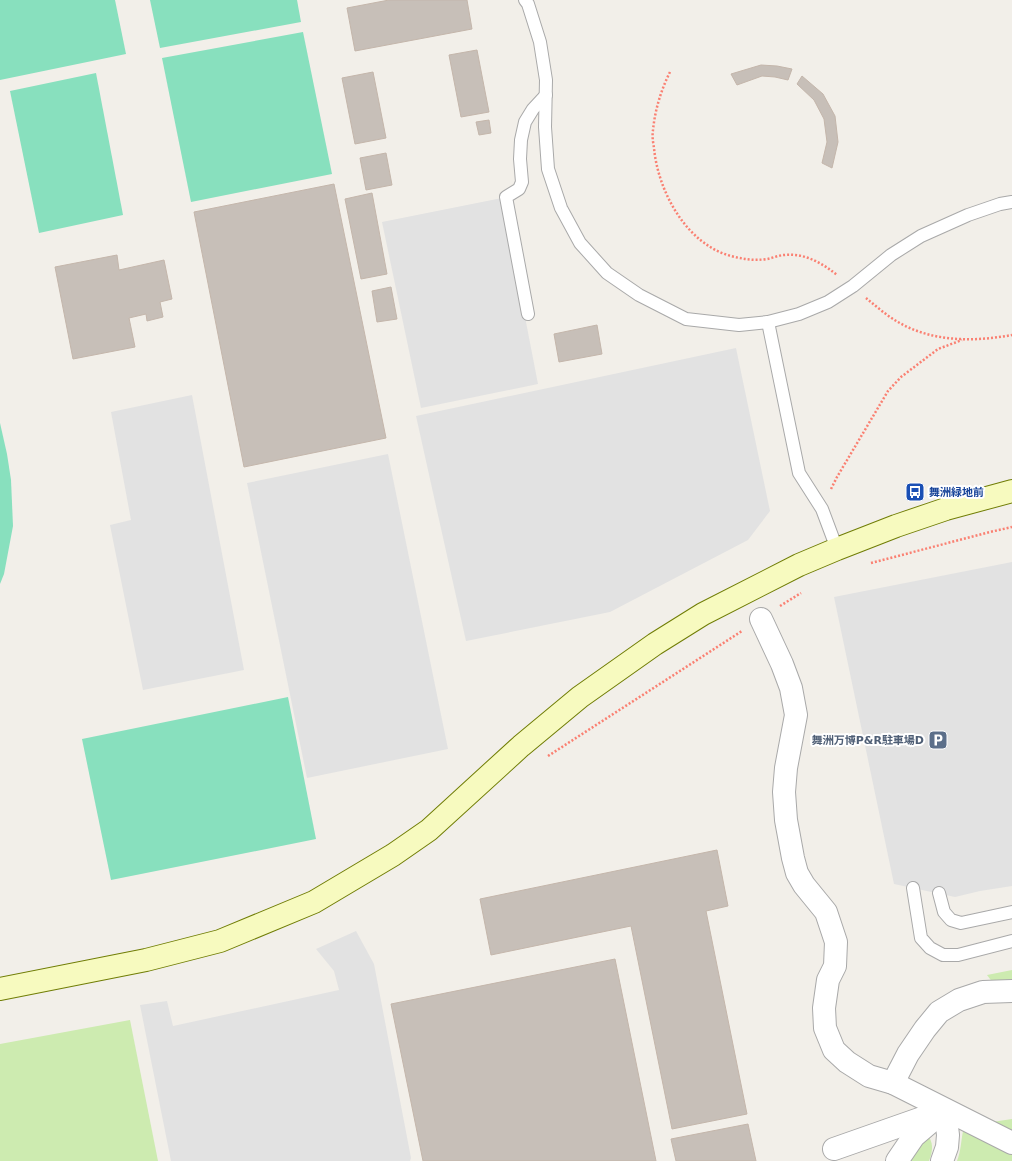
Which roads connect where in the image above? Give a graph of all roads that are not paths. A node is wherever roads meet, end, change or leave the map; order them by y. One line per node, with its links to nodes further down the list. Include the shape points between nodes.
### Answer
1 (525, 0): 2 (lane, via 540,42)
2 (546, 95): 4 (lane, via 525,122 520,158 522,182 519,189 506,197); 5 (lane, via 548,169 562,208 580,243 607,273 639,295 686,319 739,325)
3 (1012, 202): 5 (lane, via 968,215 921,236 828,302 799,314)
4 (528, 314)
5 (768, 322): 7 (lane, via 799,473 822,509)
6 (1012, 491): 7 (street, via 939,511)
7 (837, 549): 13 (street, via 746,591 655,644 571,704 429,830 393,855 314,902 220,941 146,960)
8 (761, 619): 15 (street, via 782,664 796,715 784,792 793,858 804,886 826,912 836,942 835,966 828,980 824,1008 825,1028 834,1050 847,1062 869,1076)
9 (913, 888): 12 (lane, via 921,938 930,948 942,955 958,955)
10 (939, 893): 11 (lane, via 944,912 951,920 961,923)
11 (1012, 912)
12 (1012, 941)
13 (0, 989)
14 (1012, 991): 15 (street, via 983,992 959,1000 939,1012 908,1054)
15 (893, 1084): 16 (street)
16 (945, 1110): 17 (street); 18 (street); 19 (street, via 914,1136); 20 (street, via 948,1135)
17 (1012, 1143)
18 (834, 1149)
19 (897, 1161)
20 (942, 1161)

